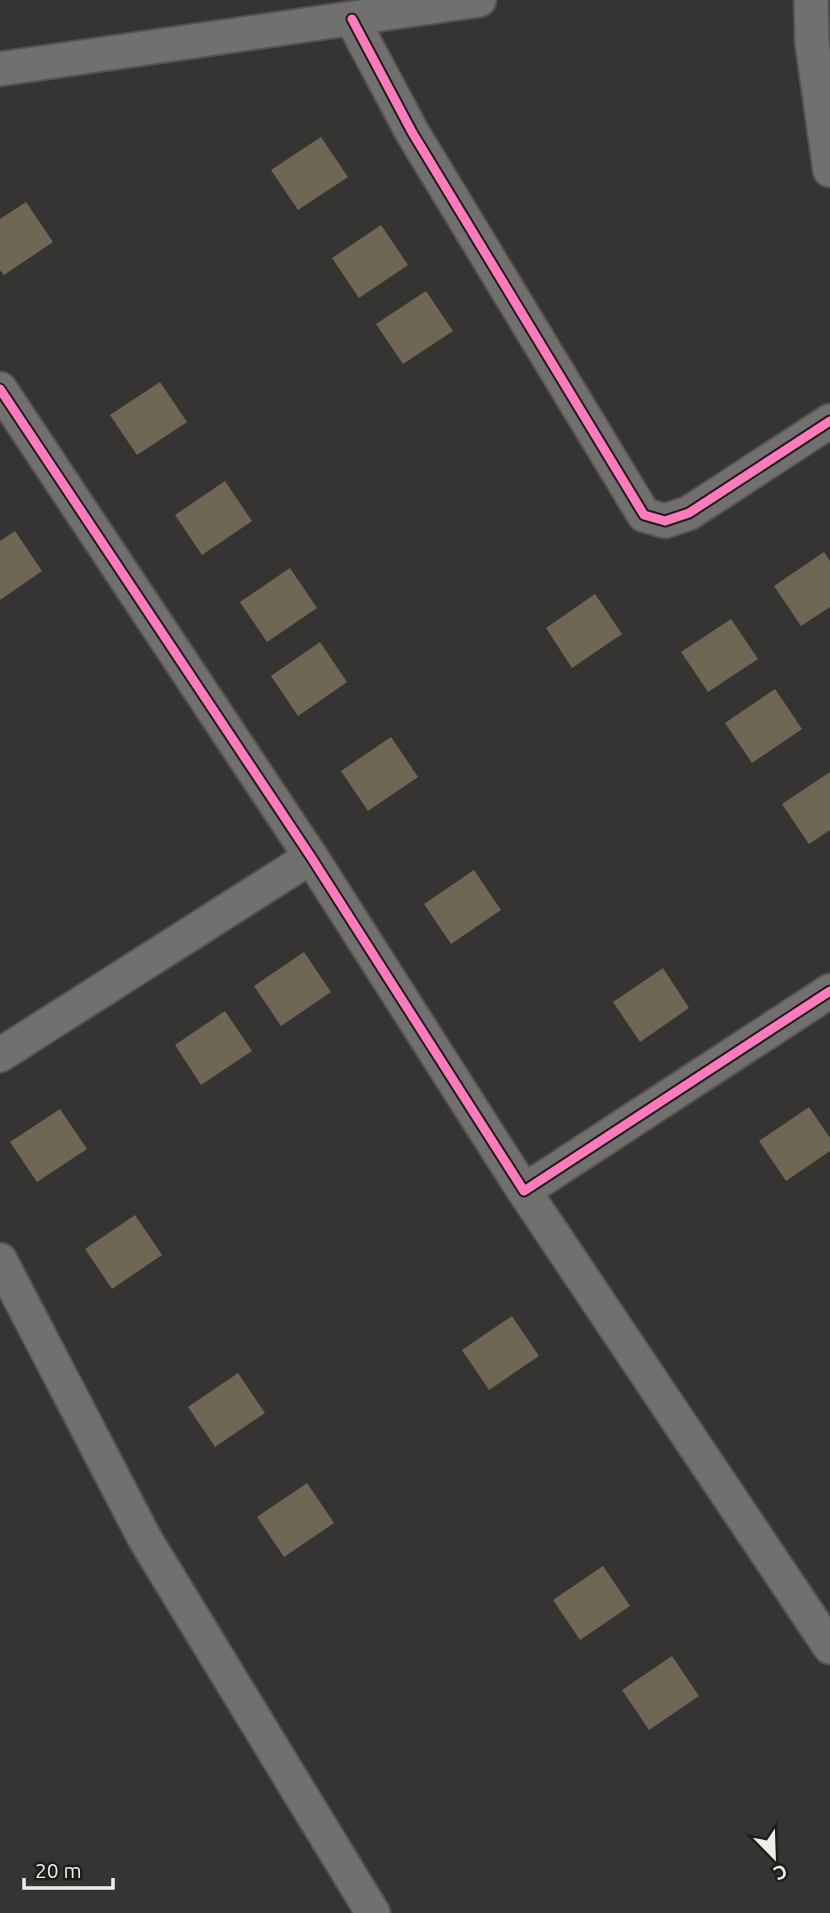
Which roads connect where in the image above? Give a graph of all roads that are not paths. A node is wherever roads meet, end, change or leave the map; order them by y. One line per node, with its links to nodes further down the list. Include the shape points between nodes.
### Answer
1 (479, 0): 3 (street)
2 (811, 0): 5 (street, via 812,42)
3 (352, 19): 4 (street); 7 (street, via 412,132 644,515 665,521 689,513)
4 (0, 69)
5 (830, 170)
6 (0, 389): 8 (street)
7 (830, 421)
8 (311, 856): 10 (street); 11 (street)
9 (830, 991): 11 (street)
10 (0, 1055)
11 (524, 1191): 13 (street)
12 (0, 1260): 14 (street, via 145,1539)
13 (830, 1647)
14 (373, 1913)

